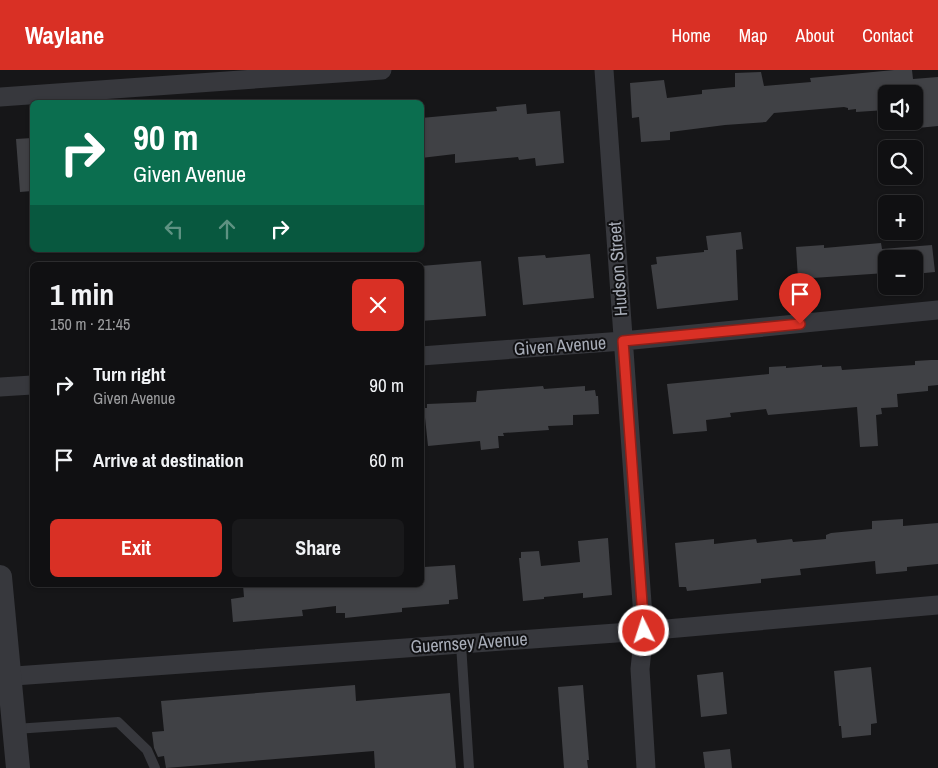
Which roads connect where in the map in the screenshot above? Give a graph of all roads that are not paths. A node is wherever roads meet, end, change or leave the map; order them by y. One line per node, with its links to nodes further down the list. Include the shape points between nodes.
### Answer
1 (382, 70): 3 (street)
2 (604, 70): 5 (street, Hudson Street)
3 (0, 97)
4 (938, 310): 5 (street, Given Avenue)
5 (623, 341): 6 (street, Given Avenue); 11 (street, Hudson Street)
6 (424, 356)
7 (30, 385): 8 (street)
8 (0, 387)
9 (0, 577): 13 (street)
10 (938, 605): 11 (street, Guernsey Avenue)
11 (644, 631): 12 (street, Guernsey Avenue); 18 (street, Hudson Street, via 640,669)
12 (461, 644): 13 (street, Guernsey Avenue); 17 (lane)
13 (5, 677): 14 (street)
14 (15, 729): 15 (street); 16 (lane, via 118,722 147,750)
15 (18, 768)
16 (155, 768)
17 (469, 768)
18 (646, 768)

